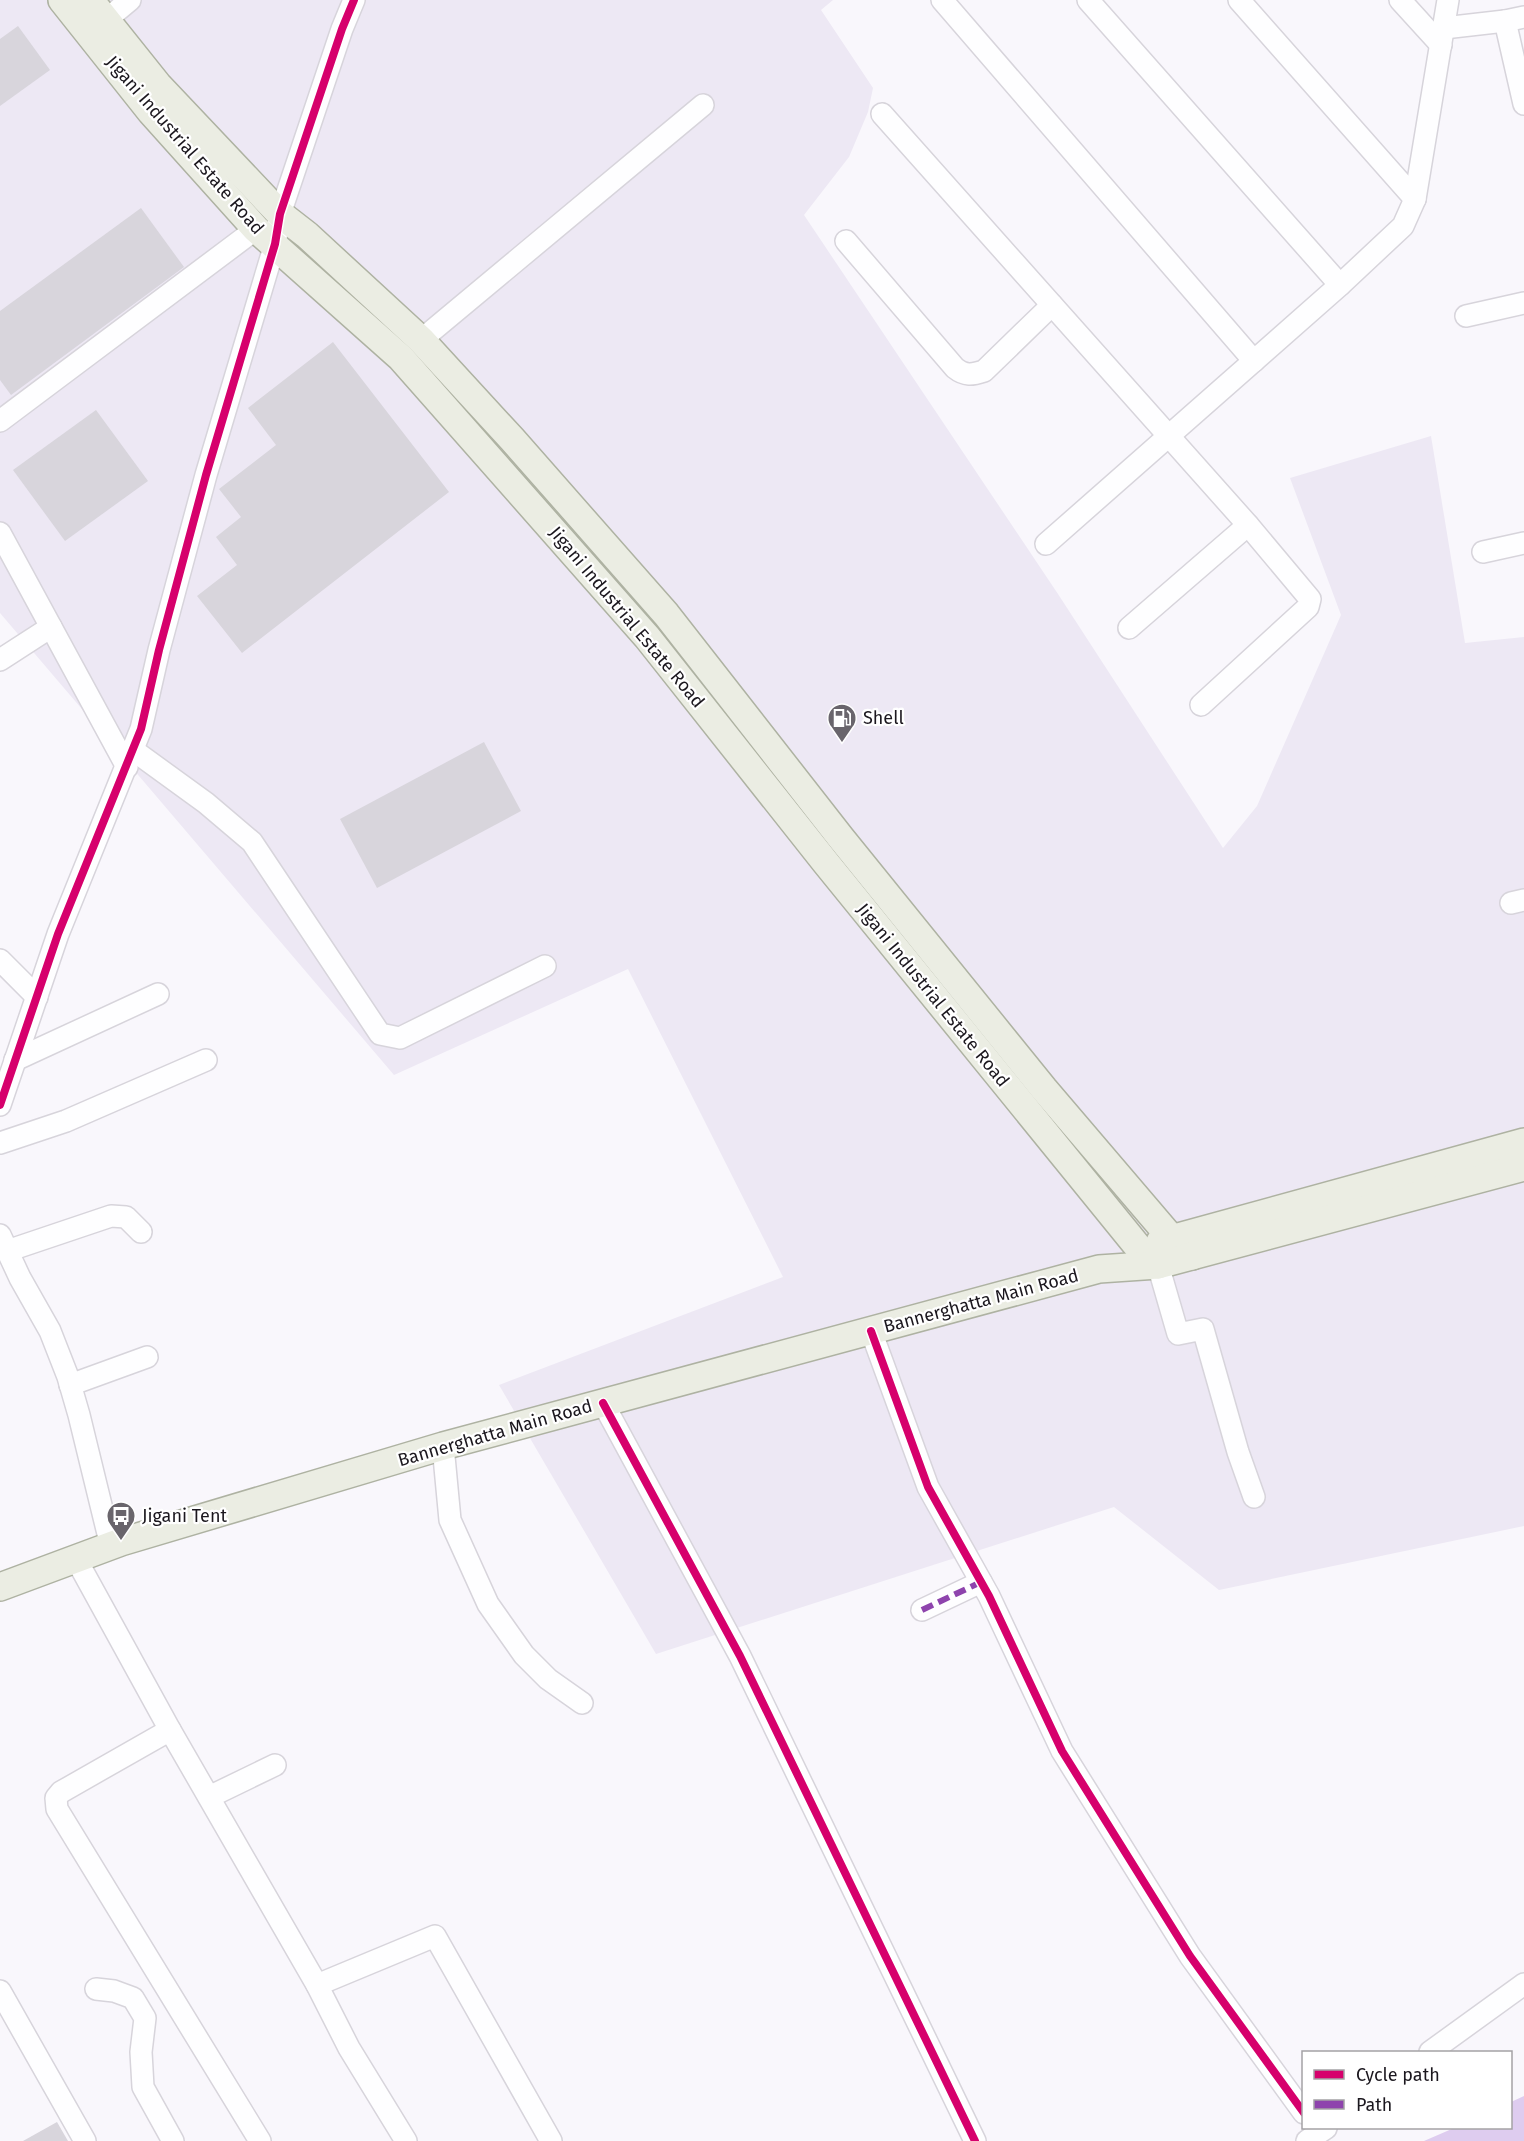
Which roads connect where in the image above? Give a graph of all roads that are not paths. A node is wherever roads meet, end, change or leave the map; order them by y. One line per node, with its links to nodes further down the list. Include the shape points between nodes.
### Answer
1 (62, 0): 17 (main road, Jigani Industrial Estate Road, via 151,112)
2 (129, 0): 9 (street)
3 (354, 0): 16 (street)
4 (942, 0): 24 (street)
5 (1088, 0): 19 (street)
6 (1239, 0): 15 (street)
7 (1400, 0): 11 (street)
8 (1448, 0): 11 (street)
9 (98, 10): 16 (main road, Jigani Industrial Estate Road, via 158,84)
10 (1515, 19): 11 (street); 12 (street)
11 (1443, 37): 15 (street)
12 (1524, 104)
13 (703, 105): 23 (street)
14 (882, 114): 21 (street)
15 (1415, 199): 19 (street, via 1403,226)
16 (280, 214): 17 (street); 23 (main road, Jigani Industrial Estate Road)
17 (266, 237): 25 (street); 37 (street, via 141,729); 51 (main road, Jigani Industrial Estate Road, via 400,358 647,637)
18 (846, 241): 21 (street, via 962,374 984,371)
19 (1340, 285): 24 (street)
20 (1524, 303): 22 (street)
21 (1052, 305): 26 (street)
22 (1466, 316)
23 (421, 340): 52 (main road, Jigani Industrial Estate Road, via 666,614 1044,1089)
24 (1254, 361): 26 (street)
25 (0, 422)
26 (1169, 435): 27 (street); 30 (street)
27 (1248, 525): 34 (street); 36 (street, via 1308,594 1311,603)
28 (0, 532): 32 (street)
29 (1524, 543): 31 (street)
30 (1046, 544)
31 (1484, 552)
32 (6, 557): 33 (street)
33 (51, 627): 35 (street); 37 (street)
34 (1130, 628)
35 (0, 660)
36 (1201, 705)
37 (130, 758): 39 (street, via 206,803 252,842 380,1034 400,1038); 41 (street, via 58,934)
38 (0, 960): 41 (street)
39 (545, 966)
40 (158, 994): 42 (street)
41 (37, 997): 42 (street)
42 (15, 1060): 44 (street)
43 (206, 1060): 46 (street, via 66,1121)
44 (0, 1105)
45 (1524, 1142): 48 (main road, Bannerghatta Main Road)
46 (0, 1143)
47 (1524, 1167): 48 (main road, Bannerghatta Main Road)
48 (1353, 1201): 52 (main road, Bannerghatta Main Road)
49 (141, 1232): 50 (street, via 126,1217 111,1216)
50 (4, 1243): 57 (street, via 50,1331)
51 (1138, 1247): 52 (main road, Bannerghatta Main Road); 53 (main road, Jigani Industrial Estate Road); 54 (main road, Bannerghatta Main Road)
52 (1182, 1247): 53 (main road, Bannerghatta Main Road)
53 (1158, 1265): 54 (main road, Bannerghatta Main Road); 60 (street, via 1178,1334 1203,1329)
54 (1100, 1269): 55 (main road, Bannerghatta Main Road)
55 (871, 1331): 58 (main road, Bannerghatta Main Road); 63 (street, via 928,1487)
56 (147, 1357): 57 (street)
57 (70, 1385): 61 (street)
58 (603, 1403): 59 (main road, Bannerghatta Main Road); 81 (street, via 740,1656)
59 (443, 1446): 61 (main road, Bannerghatta Main Road); 66 (street, via 450,1520 488,1604 524,1655 548,1679)
60 (1254, 1497)
61 (111, 1546): 62 (main road, Bannerghatta Main Road)
62 (76, 1559): 64 (main road, Bannerghatta Main Road); 67 (street)
63 (981, 1582): 65 (street); 75 (street, via 1062,1750 1190,1956)
64 (0, 1587)
65 (922, 1610)
66 (582, 1703)
67 (170, 1730): 69 (street); 78 (street, via 61,1792 56,1798 57,1809)
68 (275, 1765): 69 (street)
69 (209, 1797): 71 (street)
70 (1524, 1984): 74 (street)
71 (317, 1985): 79 (street, via 349,2048); 80 (street, via 435,1936)
72 (96, 1989): 77 (street, via 133,1998 145,2018 141,2052 143,2087)
73 (0, 1990): 76 (street)
74 (1431, 2051)
75 (1302, 2110)
76 (85, 2141)
77 (173, 2141)
78 (260, 2141)
79 (406, 2141)
80 (551, 2141)
81 (975, 2141)

